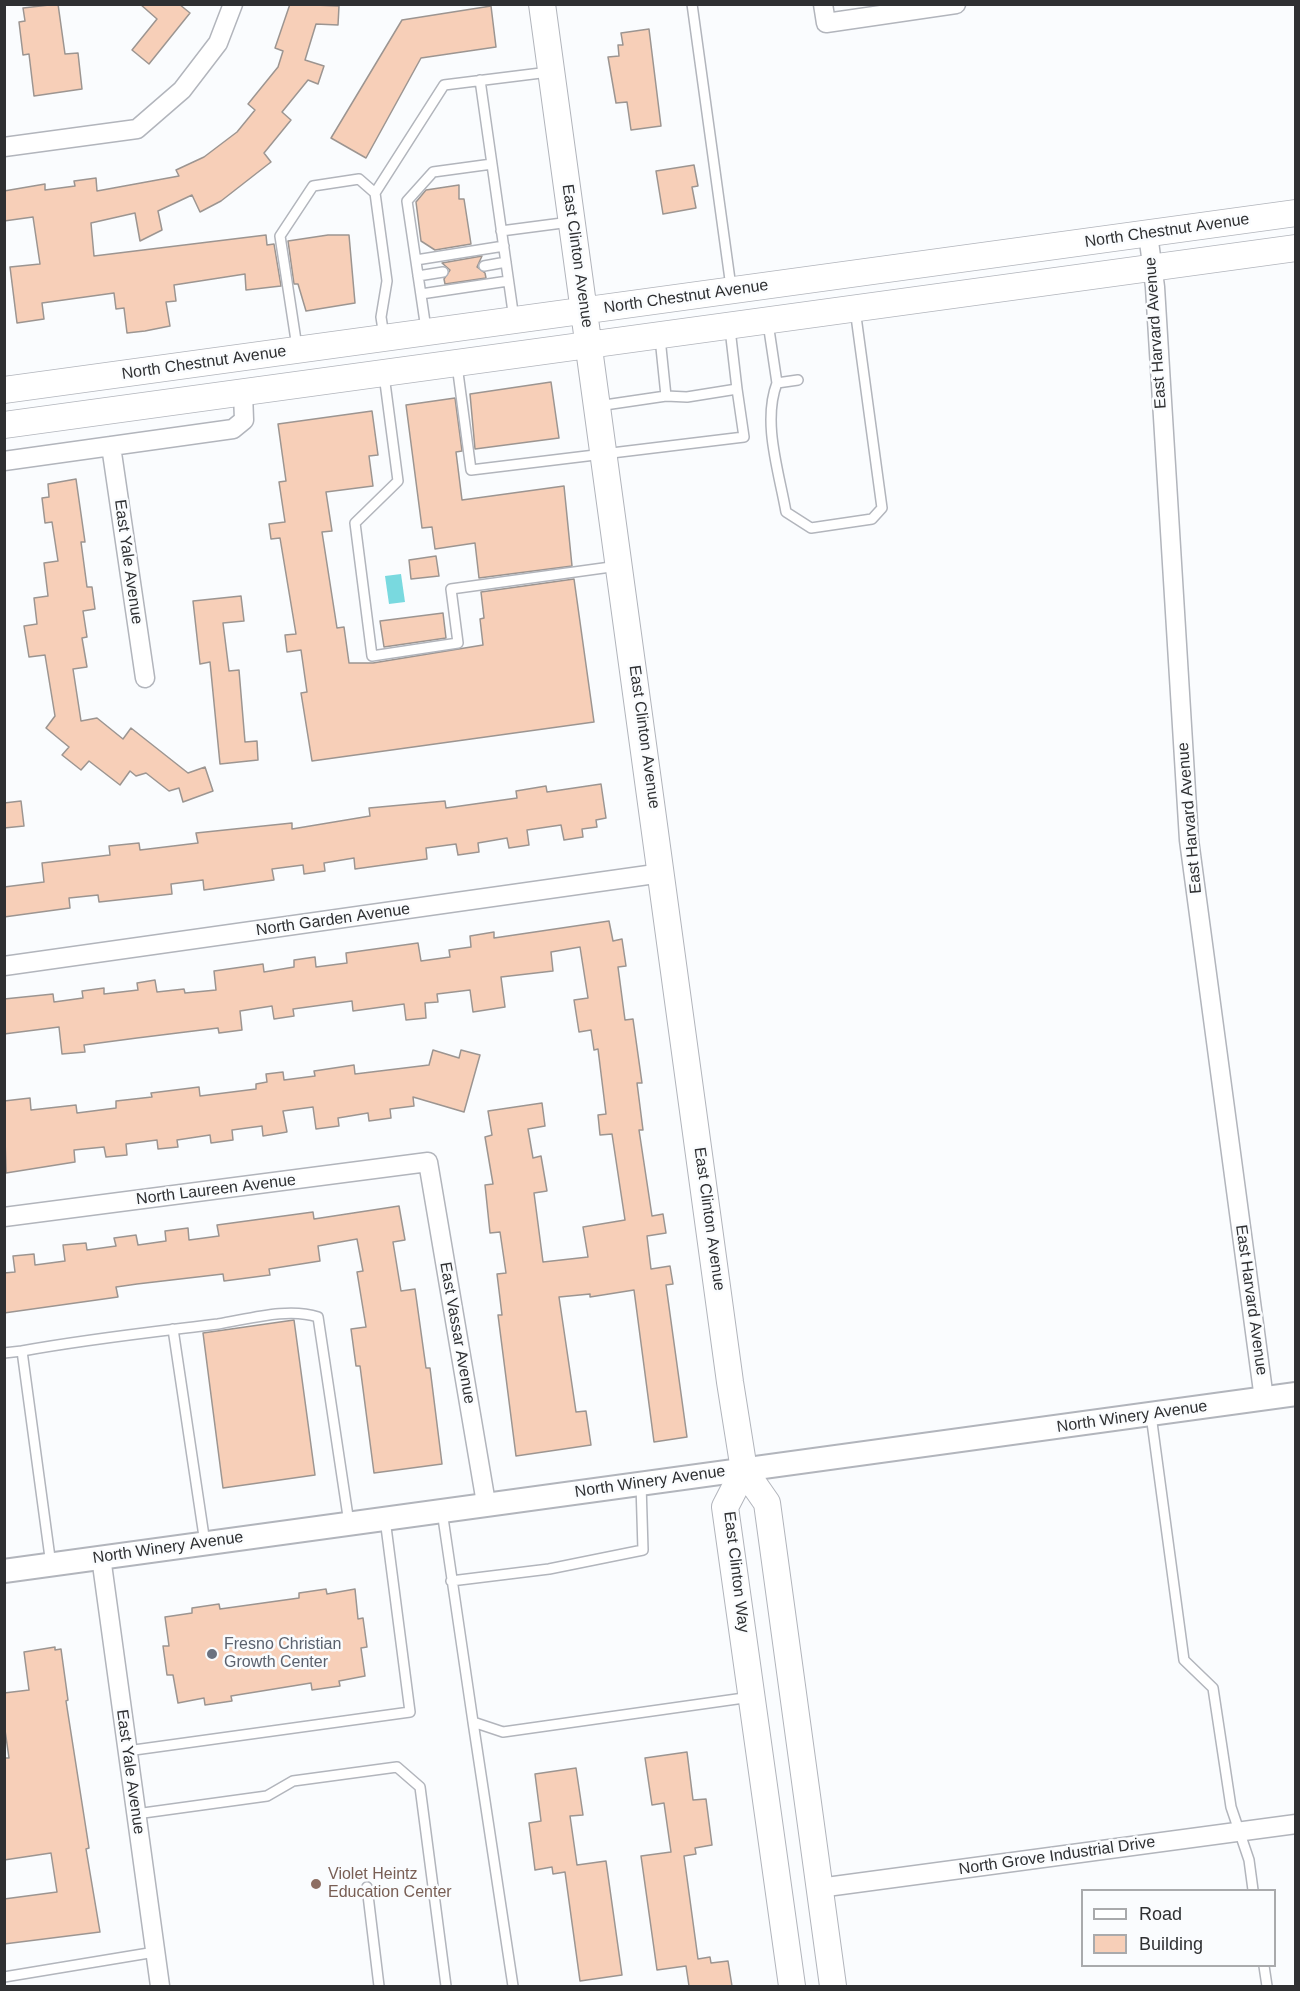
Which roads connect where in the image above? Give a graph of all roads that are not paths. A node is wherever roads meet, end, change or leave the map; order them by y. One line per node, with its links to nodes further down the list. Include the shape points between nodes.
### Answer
1 (233, 4): 8 (street, via 218,43 182,90 137,129)
2 (542, 4): 6 (main road, East Clinton Avenue)
3 (692, 4): 24 (lane)
4 (823, 4): 5 (street, via 826,23)
5 (956, 4)
6 (552, 71): 7 (lane); 12 (main road, East Clinton Avenue)
7 (480, 80): 9 (lane); 10 (lane, via 444,85)
8 (4, 147)
9 (492, 164): 13 (lane); 17 (lane, via 432,172 407,201)
10 (375, 193): 33 (lane, via 387,281 381,317); 35 (lane, via 359,179 314,186 280,236)
11 (1296, 213): 14 (main road, North Chestnut Avenue)
12 (572, 221): 13 (lane); 27 (main road, East Clinton Avenue)
13 (501, 231): 15 (lane)
14 (1148, 234): 20 (street, East Harvard Avenue); 24 (main road, North Chestnut Avenue)
15 (504, 246): 17 (lane); 18 (lane)
16 (1296, 248): 20 (main road, North Chestnut Avenue)
17 (416, 260): 22 (lane)
18 (506, 262): 19 (lane); 23 (lane)
19 (484, 266)
20 (1153, 268): 26 (main road, North Chestnut Avenue); 59 (street, East Harvard Avenue, via 1189,840)
21 (443, 272): 22 (lane)
22 (418, 276): 25 (lane)
23 (508, 281): 25 (lane); 28 (lane)
24 (731, 290): 27 (main road, North Chestnut Avenue)
25 (421, 294): 31 (lane)
26 (855, 308): 29 (main road, North Chestnut Avenue); 39 (lane, via 882,508 872,519 811,528 786,512 772,433 771,397)
27 (585, 310): 28 (main road, North Chestnut Avenue); 34 (main road, East Clinton Avenue)
28 (514, 320): 31 (main road, North Chestnut Avenue)
29 (768, 320): 30 (main road, North Chestnut Avenue); 39 (lane)
30 (730, 326): 32 (main road, North Chestnut Avenue); 40 (lane)
31 (427, 332): 33 (main road, North Chestnut Avenue)
32 (660, 335): 34 (main road, North Chestnut Avenue); 43 (lane)
33 (384, 338): 35 (main road, North Chestnut Avenue)
34 (590, 345): 36 (main road, North Chestnut Avenue); 44 (main road, East Clinton Avenue)
35 (297, 350): 41 (main road, North Chestnut Avenue)
36 (456, 363): 37 (main road, North Chestnut Avenue); 47 (lane, via 471,470)
37 (384, 373): 42 (main road, North Chestnut Avenue); 49 (lane, via 398,481 355,523 372,656 458,643 451,589)
38 (798, 380): 39 (lane)
39 (777, 383)
40 (737, 389): 43 (lane, via 687,397); 47 (lane, via 744,436)
41 (4, 390)
42 (243, 393): 45 (main road, North Chestnut Avenue); 46 (street, via 244,420 236,428)
43 (666, 396): 44 (lane)
44 (598, 406): 47 (main road, East Clinton Avenue)
45 (4, 425)
46 (111, 446): 48 (street); 50 (street, East Yale Avenue)
47 (605, 453): 49 (main road, East Clinton Avenue)
48 (4, 461)
49 (621, 566): 51 (main road, East Clinton Avenue)
50 (145, 678)
51 (662, 873): 52 (street, North Garden Avenue); 61 (main road, East Clinton Avenue)
52 (4, 966)
53 (428, 1162): 54 (street, North Laureen Avenue); 63 (street, East Vassar Avenue)
54 (4, 1217)
55 (173, 1329): 56 (lane); 66 (lane, via 306,1313 318,1317); 67 (lane)
56 (22, 1351): 57 (lane); 69 (lane)
57 (4, 1353)
58 (1296, 1394): 59 (street, North Winery Avenue)
59 (1264, 1399): 60 (street, North Winery Avenue)
60 (1151, 1415): 61 (street, North Winery Avenue); 77 (lane, via 1184,1660 1213,1688)
61 (744, 1470): 62 (street, North Winery Avenue); 72 (main road, East Clinton Way, via 725,1507); 79 (main road, via 767,1503)
62 (641, 1484): 63 (street, North Winery Avenue); 71 (lane, via 643,1550 549,1569)
63 (486, 1503): 64 (street, North Winery Avenue)
64 (442, 1510): 65 (street, North Winery Avenue); 71 (lane)
65 (385, 1518): 66 (street, North Winery Avenue); 74 (lane, via 410,1712)
66 (349, 1523): 67 (street, North Winery Avenue)
67 (205, 1543): 68 (street, North Winery Avenue)
68 (101, 1557): 69 (street, North Winery Avenue); 74 (street, East Yale Avenue)
69 (51, 1565): 70 (street, North Winery Avenue)
70 (4, 1571)
71 (451, 1581): 73 (lane)
72 (753, 1697): 73 (lane, via 503,1732); 88 (main road, East Clinton Way)
73 (473, 1722): 87 (lane)
74 (127, 1751): 75 (street, East Yale Avenue)
75 (136, 1814): 81 (street, East Yale Avenue); 86 (lane, via 267,1796 293,1781 397,1767 420,1787)
76 (1296, 1824): 77 (street, North Grove Industrial Drive)
77 (1238, 1832): 79 (street, North Grove Industrial Drive); 80 (lane, via 1249,1860)
78 (367, 1887): 85 (lane)
79 (819, 1888): 89 (main road)
80 (1253, 1889)
81 (155, 1952): 83 (lane); 84 (street, East Yale Avenue)
82 (1264, 1967): 90 (lane)
83 (4, 1977)
84 (160, 1986)
85 (379, 1986)
86 (446, 1986)
87 (513, 1986)
88 (792, 1986)
89 (832, 1986)
90 (1267, 1986)

